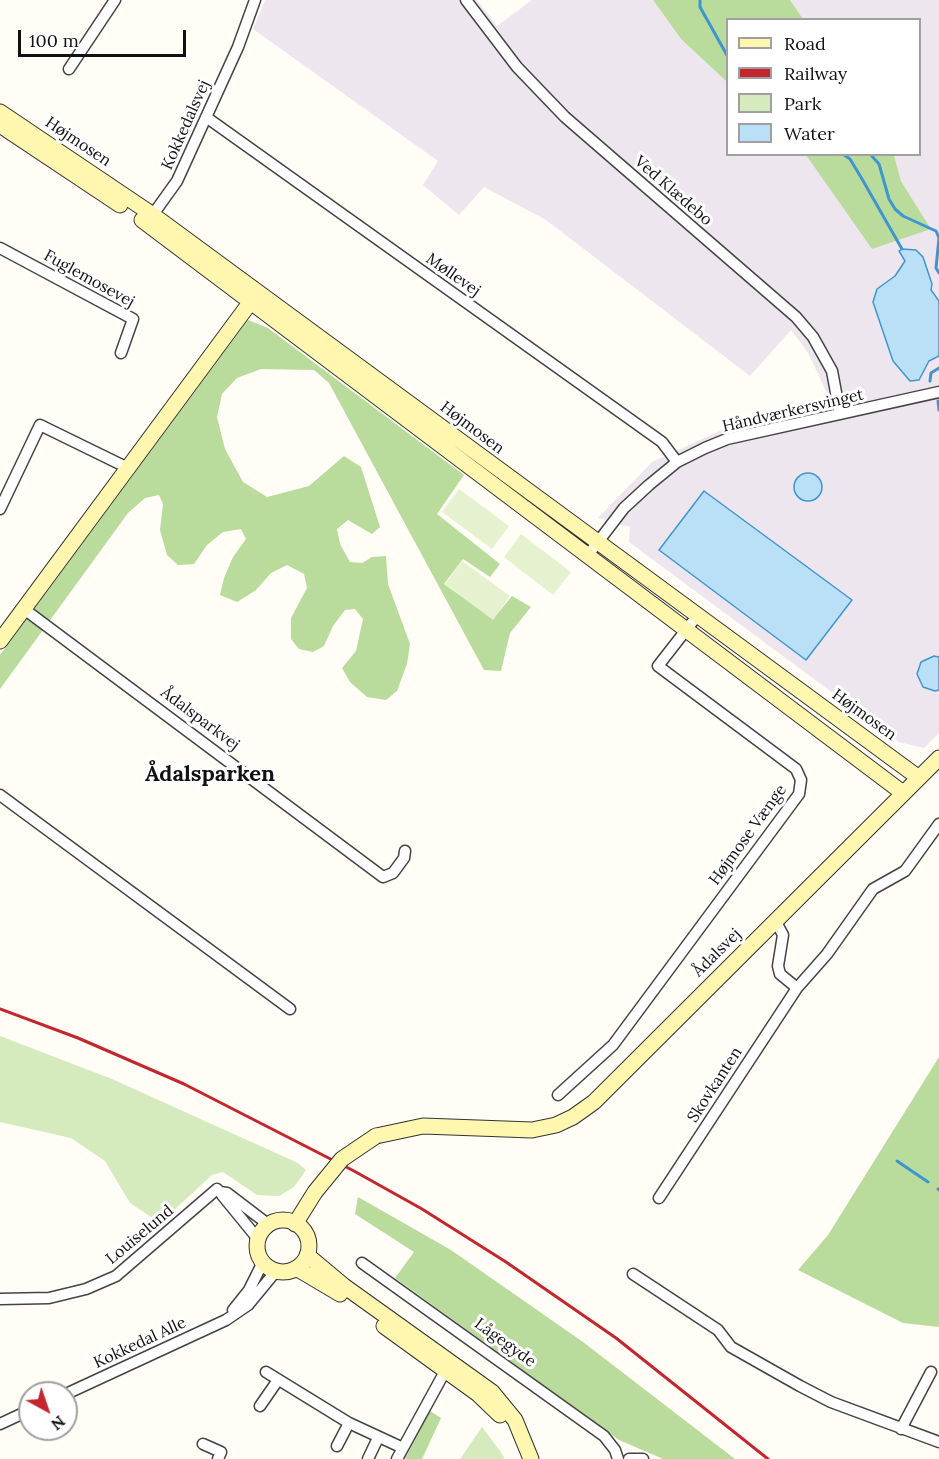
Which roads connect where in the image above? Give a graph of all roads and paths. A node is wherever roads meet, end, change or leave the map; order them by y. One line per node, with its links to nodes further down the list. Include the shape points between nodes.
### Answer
1 (115, 0): 4 (street)
2 (255, 0): 6 (street, Kokkedalsvej)
3 (466, 0): 13 (street, Ved Klædebo, via 517,67 565,117 796,317 813,337 832,371)
4 (69, 69)
5 (0, 111): 8 (street, Højmosen)
6 (206, 117): 8 (street, Kokkedalsvej, via 177,181); 14 (street, Møllevej, via 662,442)
7 (0, 125): 8 (street, Højmosen)
8 (150, 219): 10 (street, Højmosen)
9 (0, 248): 11 (street, Fuglemosevej, via 134,319)
10 (254, 297): 15 (street); 17 (street, Højmosen)
11 (121, 353)
12 (939, 392): 13 (street, Håndværkersvinget)
13 (840, 414): 14 (street, Håndværkersvinget, via 727,440)
14 (677, 462): 17 (street, Håndværkersvinget, via 624,508)
15 (128, 468): 16 (street, via 40,425); 18 (street)
16 (0, 509)
17 (592, 550): 19 (street, Højmosen); 20 (street, Højmosen)
18 (24, 609): 21 (street); 27 (street, Ådalsparkvej, via 383,877 393,873)
19 (698, 616): 20 (street, Højmose Vænge); 23 (street, Højmosen)
20 (687, 629): 24 (street, Højmosen); 31 (street, Højmose Vænge, via 658,666 796,769 801,780 799,794 613,1045)
21 (0, 641)
22 (939, 758): 23 (street, Ådalsvej)
23 (919, 778): 24 (street, Ådalsvej)
24 (903, 793): 28 (street, Ådalsvej)
25 (0, 795): 30 (street)
26 (939, 824): 29 (street, Skovkanten, via 905,871 873,889 827,954)
27 (405, 850)
28 (775, 920): 29 (street, via 783,935 780,974); 34 (street, Ådalsvej, bridge, via 594,1102 573,1117 532,1130 423,1126 376,1137 342,1159)
29 (797, 988): 33 (street, Skovkanten)
30 (290, 1009)
31 (558, 1095)
32 (220, 1192): 35 (street, via 227,1193); 36 (street); 42 (street, Louiselund, via 217,1189 116,1276 49,1298)
33 (659, 1198)
34 (295, 1224): 35 (street, via 283,1221); 37 (street, via 307,1237)
35 (269, 1225): 36 (street)
36 (258, 1239): 39 (street, via 258,1251)
37 (307, 1255): 40 (street); 43 (street)
38 (362, 1263): 63 (street, Lågegyde, via 603,1436)
39 (269, 1267): 40 (street, via 285,1272); 47 (street, Kokkedal Alle, via 226,1320)
40 (296, 1268): 43 (street)
41 (633, 1274): 52 (street, via 718,1330 731,1347 831,1402)
42 (0, 1299)
43 (448, 1366): 57 (street); 61 (street, via 494,1408 512,1430); 62 (street, via 485,1386 505,1405 523,1435)
44 (266, 1372): 46 (street)
45 (932, 1372): 52 (street)
46 (278, 1380): 48 (street); 50 (street)
47 (78, 1388)
48 (260, 1406)
49 (18, 1416): 51 (street)
50 (349, 1423): 53 (street); 56 (street)
51 (0, 1424)
52 (901, 1429): 54 (street)
53 (378, 1438): 57 (street); 59 (street)
54 (939, 1442)
55 (203, 1444): 58 (street, via 221,1452)
56 (337, 1446)
57 (402, 1448): 60 (street)
58 (218, 1459)
59 (369, 1459)
60 (397, 1459)
61 (525, 1459)
62 (531, 1459)
63 (618, 1459)
64 (629, 1459): 65 (street)
65 (643, 1459)

